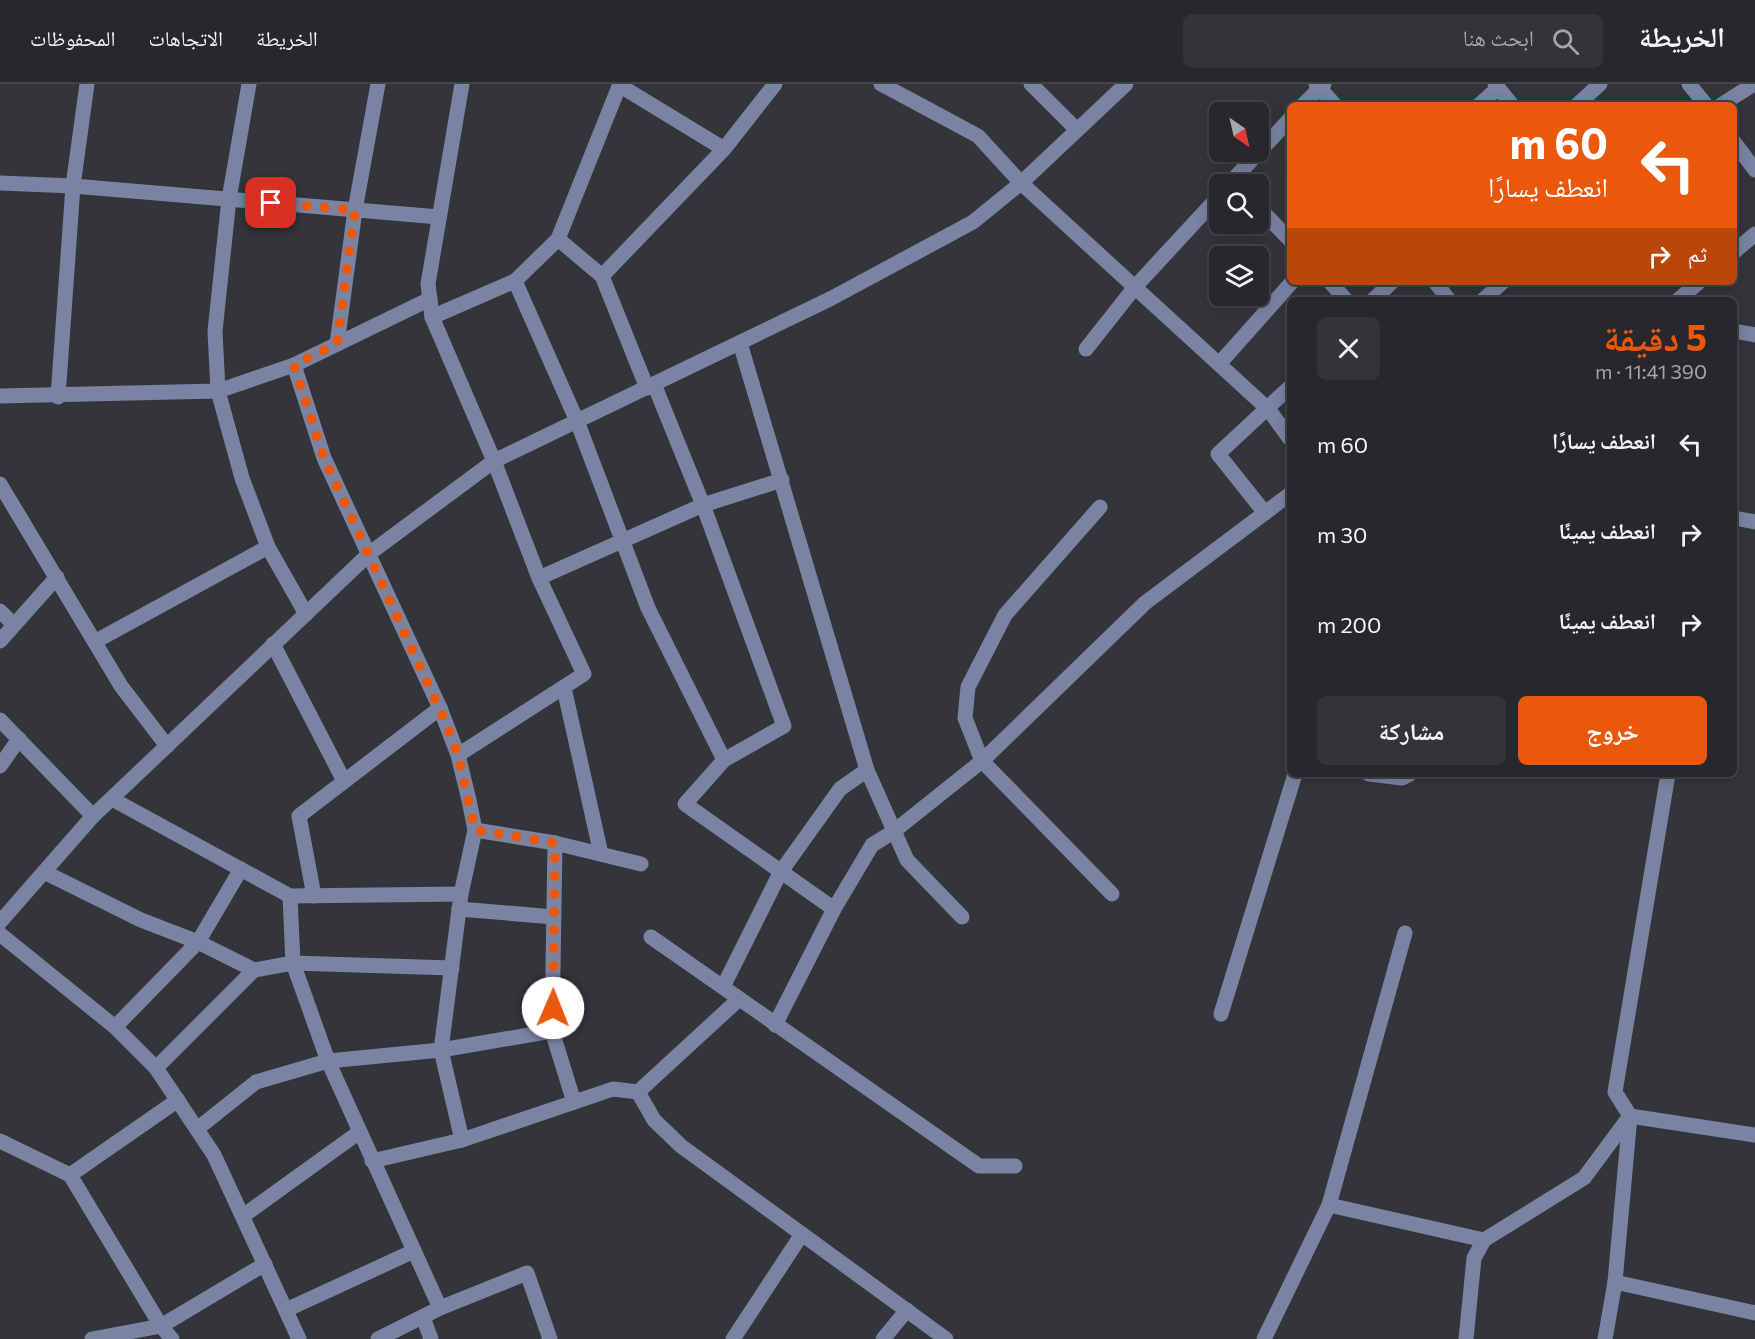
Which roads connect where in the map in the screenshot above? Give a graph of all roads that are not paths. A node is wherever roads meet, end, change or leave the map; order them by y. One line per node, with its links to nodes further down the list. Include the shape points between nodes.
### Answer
1 (87, 84): 30 (street)
2 (249, 84): 31 (street)
3 (378, 84): 33 (street)
4 (462, 84): 34 (street)
5 (775, 84): 25 (street)
6 (881, 84): 29 (street, via 978,136)
7 (1031, 84): 23 (street)
8 (1126, 84): 23 (street)
9 (1600, 84): 19 (street)
10 (1689, 84): 20 (street)
11 (1754, 84): 21 (street)
12 (620, 85): 25 (street); 38 (street)
13 (1320, 85): 15 (street); 16 (street)
14 (1496, 86): 17 (street); 18 (street)
15 (1306, 102)
16 (1333, 102)
17 (1482, 102)
18 (1509, 102)
19 (1579, 102)
20 (1704, 102)
21 (1726, 102)
22 (1287, 122): 27 (street)
23 (1077, 130): 29 (street)
24 (1737, 146): 26 (street)
25 (724, 149): 40 (street)
26 (1755, 170)
27 (1241, 174)
28 (0, 183): 30 (street)
29 (1021, 183): 48 (street); 58 (street, via 973,222)
30 (73, 186): 31 (street); 67 (street)
31 (229, 199): 33 (street); 65 (street, via 214,331)
32 (1209, 207): 48 (street)
33 (355, 210): 34 (street); 59 (street)
34 (439, 217): 54 (street, via 428,284)
35 (1269, 218): 37 (street)
36 (1755, 234): 39 (street)
37 (1287, 237)
38 (558, 239): 40 (street); 41 (street)
39 (1737, 249)
40 (602, 276): 63 (street)
41 (515, 281): 55 (street); 69 (street)
42 (1289, 285): 61 (street)
43 (1333, 285): 49 (street)
44 (1389, 285): 50 (street)
45 (1437, 285): 51 (street)
46 (1500, 285): 52 (street)
47 (1694, 285): 53 (street)
48 (1135, 287): 60 (street); 61 (street)
49 (1343, 297)
50 (1376, 297)
51 (1447, 297)
52 (1486, 297)
53 (1680, 297)
54 (430, 298): 55 (street); 59 (street)
55 (432, 317): 71 (street)
56 (1737, 332): 57 (street)
57 (1755, 335)
58 (740, 343): 63 (street); 72 (street)
59 (337, 344): 62 (street)
60 (1086, 349)
61 (1219, 364): 68 (street)
62 (294, 365): 65 (street); 82 (street, via 324,458)
63 (650, 386): 69 (street); 75 (street)
64 (1287, 390): 68 (street)
65 (218, 391): 67 (street); 81 (street, via 242,478)
66 (0, 396): 67 (street)
67 (58, 397)
68 (1269, 410): 70 (street); 77 (street, via 1218,454)
69 (577, 421): 71 (street); 80 (street)
70 (1287, 435)
71 (494, 461): 82 (street); 84 (street)
72 (782, 480): 75 (street); 100 (street)
73 (0, 484): 83 (street)
74 (1287, 496): 77 (street)
75 (703, 505): 80 (street); 97 (street, via 784,726)
76 (1100, 507): 98 (street, via 1005,615 968,687 965,718)
77 (1265, 513): 98 (street, via 1145,603)
78 (1737, 519): 79 (street)
79 (1755, 522)
80 (622, 541): 84 (street); 97 (street, via 648,608)
81 (268, 547): 86 (street); 88 (street)
82 (370, 553): 86 (street); 92 (street)
83 (57, 578): 87 (street); 88 (street)
84 (539, 578): 91 (street, via 584,674)
85 (0, 610): 87 (street)
86 (306, 614): 90 (street)
87 (14, 625): 89 (street)
88 (96, 640): 95 (street, via 121,686)
89 (0, 641)
90 (273, 644): 95 (street); 103 (street)
91 (564, 688): 96 (street); 109 (street)
92 (440, 708): 96 (street); 103 (street)
93 (0, 720): 94 (street)
94 (19, 739): 99 (street); 105 (street)
95 (167, 746): 104 (street)
96 (458, 755): 106 (street)
97 (724, 760): 113 (street, via 685,804)
98 (982, 761): 107 (street); 114 (street)
99 (0, 766)
100 (867, 770): 107 (street); 113 (street, via 840,789)
101 (1294, 777): 131 (street)
102 (1668, 777): 141 (street, via 1615,1092)
103 (344, 781): 116 (street, via 299,816)
104 (112, 799): 105 (street); 111 (street)
105 (93, 816): 112 (street)
106 (475, 830): 108 (street); 117 (street)
107 (893, 832): 118 (street, via 872,845); 121 (street, via 907,860)
108 (555, 843): 109 (street); 120 (street)
109 (601, 854): 110 (street)
110 (641, 864)
111 (241, 869): 115 (street); 125 (street)
112 (44, 872): 119 (street); 125 (street, via 141,920)
113 (780, 873): 118 (street); 129 (street)
114 (1112, 894)
115 (290, 896): 116 (street); 126 (street)
116 (314, 896): 117 (street)
117 (460, 902): 120 (street); 127 (street)
118 (834, 909): 132 (street)
119 (3, 911)
120 (554, 917): 134 (street)
121 (962, 917)
122 (1405, 933): 150 (street)
123 (0, 934): 133 (street)
124 (651, 937): 129 (street)
125 (198, 942): 128 (street); 133 (street)
126 (293, 963): 127 (street); 128 (street); 136 (street)
127 (452, 968): 135 (street)
128 (254, 970): 137 (street)
129 (723, 987): 130 (street)
130 (738, 1000): 132 (street); 138 (street)
131 (1221, 1014)
132 (775, 1025): 148 (street, via 979,1166)
133 (115, 1027): 137 (street)
134 (552, 1031): 135 (street); 140 (street)
135 (441, 1050): 136 (street); 145 (street)
136 (328, 1061): 142 (street, via 256,1083); 143 (street)
137 (156, 1068): 139 (street)
138 (638, 1092): 140 (street, via 614,1089); 152 (street, via 654,1120 681,1146)
139 (178, 1100): 142 (street); 149 (street)
140 (574, 1102): 145 (street)
141 (1630, 1116): 144 (street); 153 (street, via 1584,1178); 156 (street)
142 (197, 1129): 151 (street)
143 (358, 1133): 147 (street); 151 (street)
144 (1755, 1135)
145 (462, 1140): 147 (street)
146 (0, 1141): 149 (street)
147 (372, 1161): 154 (street)
148 (1015, 1166)
149 (70, 1175): 162 (street)
150 (1329, 1204): 153 (street); 172 (street)
151 (243, 1216): 155 (street)
152 (802, 1234): 159 (street); 169 (street)
153 (1484, 1240): 173 (street, via 1474,1258)
154 (414, 1251): 157 (street); 158 (street)
155 (265, 1264): 158 (street); 162 (street)
156 (1615, 1282): 160 (street); 174 (street)
157 (440, 1308): 161 (street); 168 (street, via 527,1273)
158 (286, 1310): 163 (street)
159 (907, 1310): 170 (street); 171 (street)
160 (1755, 1313)
161 (423, 1317): 166 (street); 167 (street)
162 (161, 1326): 164 (street); 165 (street)
163 (295, 1337)
164 (92, 1339)
165 (171, 1339)
166 (378, 1339)
167 (431, 1339)
168 (550, 1339)
169 (733, 1339)
170 (883, 1339)
171 (946, 1339)
172 (1264, 1339)
173 (1466, 1339)
174 (1605, 1339)

